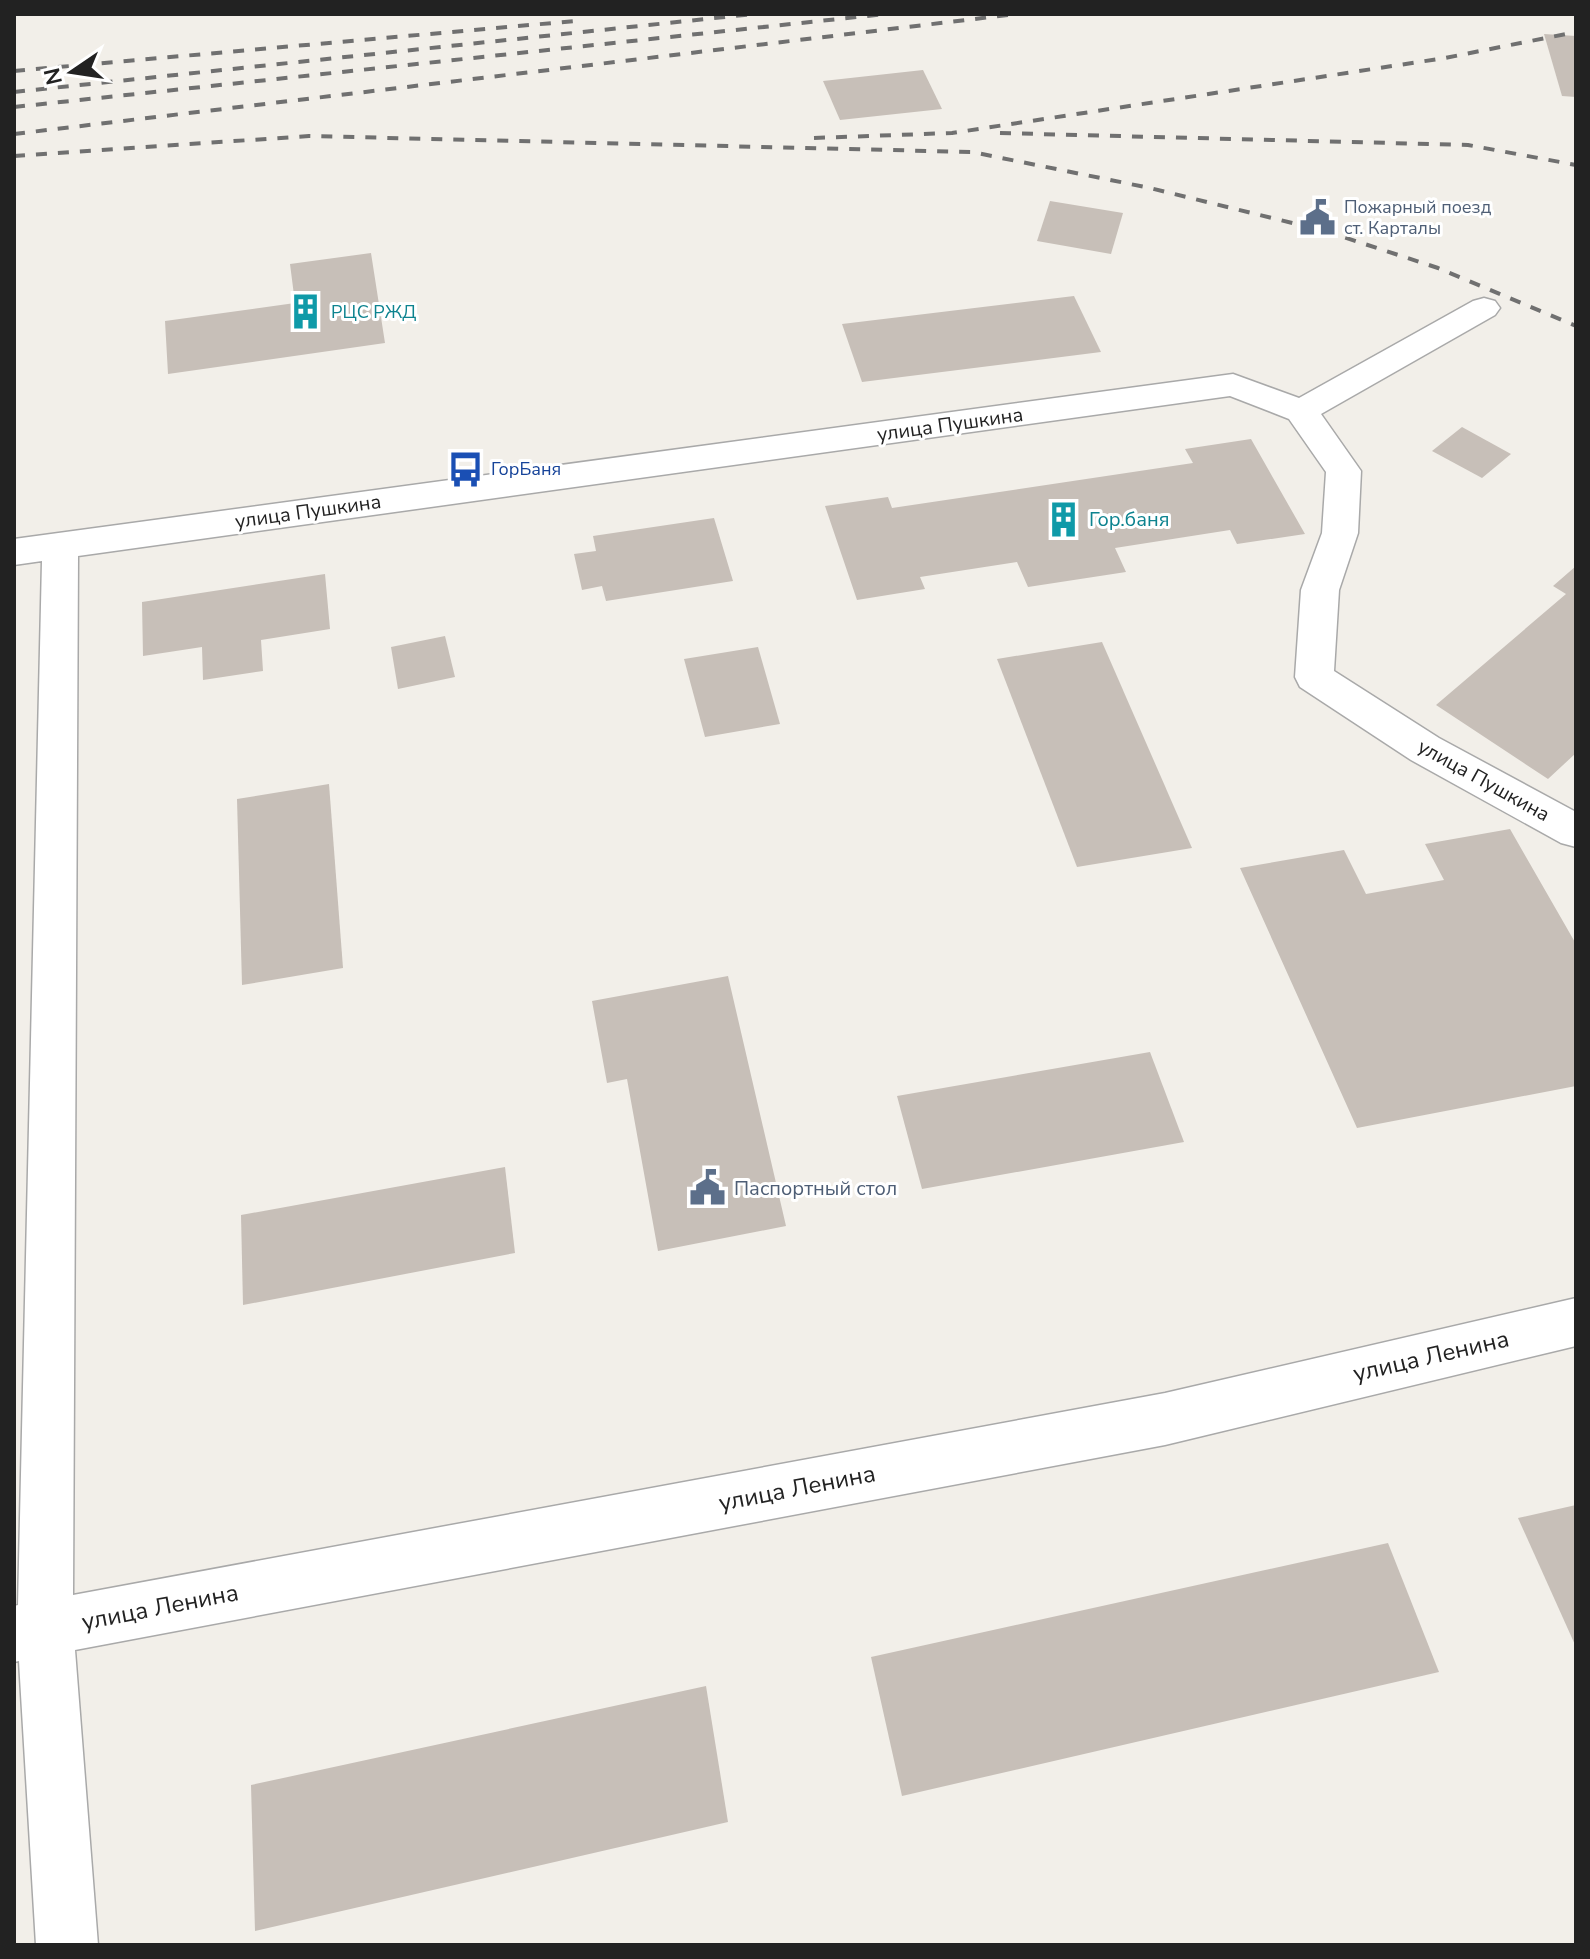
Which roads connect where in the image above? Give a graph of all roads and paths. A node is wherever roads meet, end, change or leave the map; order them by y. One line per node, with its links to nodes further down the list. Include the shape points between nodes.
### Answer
1 (1484, 308): 2 (street)
2 (1301, 411): 3 (street, улица Пушкина, via 1233,385); 5 (street, улица Пушкина, via 1344,471 1340,533 1320,590 1314,677 1425,749)
3 (60, 545): 4 (street, улица Пушкина); 7 (street)
4 (14, 552)
5 (1576, 831)
6 (1576, 1322): 7 (street, улица Ленина, via 1165,1419)
7 (30, 1631): 8 (street)
8 (67, 1945)

